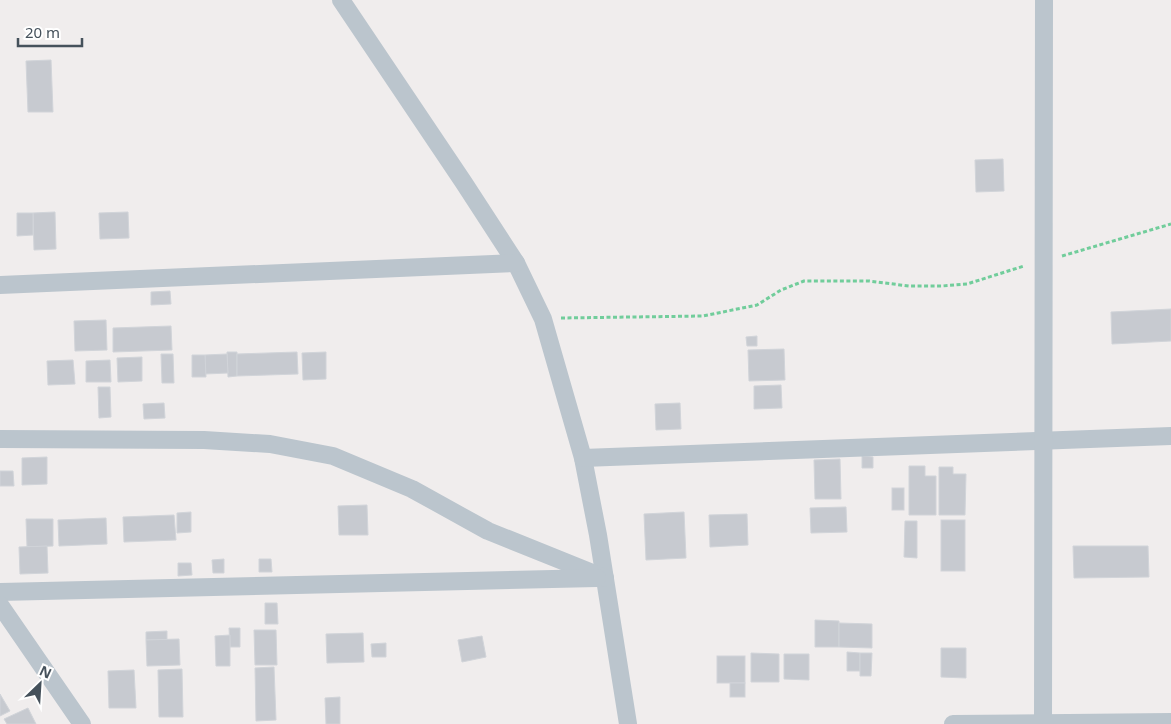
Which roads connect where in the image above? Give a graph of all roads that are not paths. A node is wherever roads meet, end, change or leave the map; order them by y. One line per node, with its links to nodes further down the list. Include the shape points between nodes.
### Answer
1 (341, 0): 3 (street)
2 (1044, 0): 7 (street)
3 (516, 263): 4 (street); 8 (street, via 543,319)
4 (0, 285)
5 (1171, 436): 7 (street)
6 (0, 439): 9 (street, via 204,440 270,444 332,456 412,490 488,531)
7 (1044, 441): 8 (street); 16 (street)
8 (583, 458): 9 (street)
9 (605, 578): 10 (street); 14 (street)
10 (0, 592)
11 (0, 605): 13 (street)
12 (1171, 722): 16 (street)
13 (82, 724)
14 (628, 724)
15 (953, 724): 16 (street)
16 (1043, 724)

